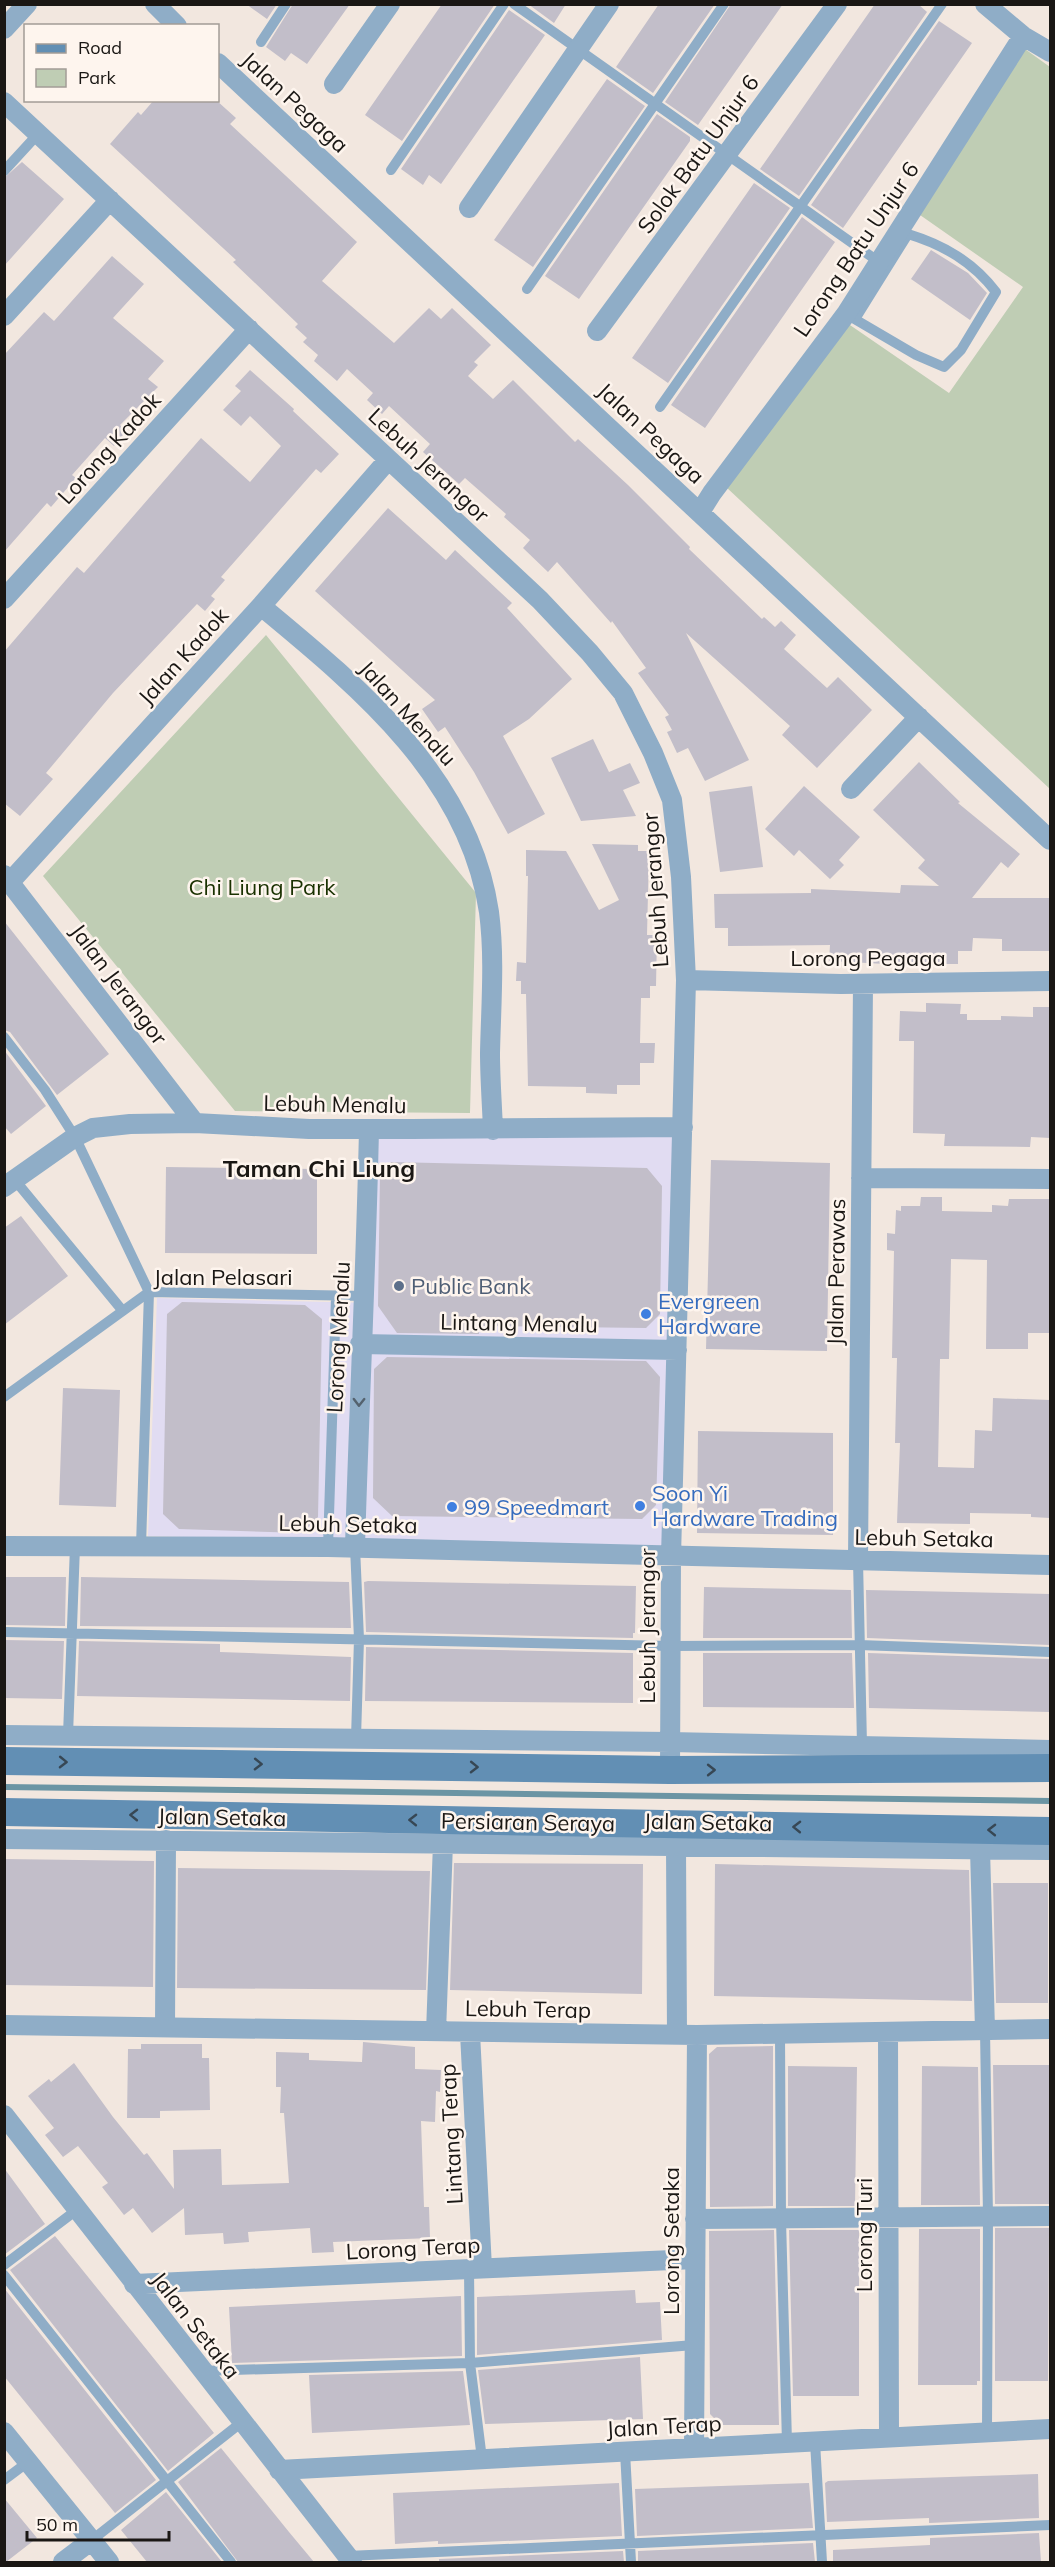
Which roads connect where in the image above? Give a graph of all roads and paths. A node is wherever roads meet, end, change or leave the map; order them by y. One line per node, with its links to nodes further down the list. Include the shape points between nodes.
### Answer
1 (27, 4): 11 (street)
2 (286, 4): 13 (lane)
3 (390, 4): 17 (street)
4 (504, 4): 22 (lane)
5 (514, 4): 14 (lane)
6 (609, 4): 14 (street)
7 (724, 4): 19 (lane)
8 (837, 4): 21 (street, Solok Batu Unjur 6)
9 (942, 4): 26 (lane)
10 (985, 4): 12 (street)
11 (4, 29)
12 (1023, 36): 15 (street); 27 (street, Lorong Batu Unjur 6)
13 (261, 42)
14 (578, 50): 19 (lane); 25 (street)
15 (1050, 52)
16 (219, 64): 35 (street, Jalan Pegaga)
17 (334, 84)
18 (4, 102): 20 (street, Lebuh Jerangor)
19 (656, 103): 21 (lane); 28 (lane)
20 (38, 134): 23 (lane); 24 (street, Lebuh Jerangor)
21 (726, 156): 26 (lane); 32 (street, Solok Batu Unjur 6)
22 (391, 170)
23 (4, 171)
24 (110, 200): 29 (street); 31 (street, Lebuh Jerangor)
25 (469, 208)
26 (800, 208): 27 (lane); 33 (lane)
27 (879, 262): 30 (street, Lorong Batu Unjur 6)
28 (527, 289)
29 (4, 316)
30 (851, 316): 30 (lane, via 872,331 944,367 961,350 996,292 979,271 936,243 908,234); 35 (street, Lorong Batu Unjur 6)
31 (249, 329): 34 (street, Lebuh Jerangor); 36 (street, Lorong Kadok)
32 (597, 331)
33 (660, 407)
34 (388, 460): 37 (street, Jalan Kadok); 42 (street, Lebuh Jerangor, via 540,600 623,693 672,800 681,877)
35 (700, 512): 38 (street, Jalan Pegaga)
36 (4, 599)
37 (261, 606): 41 (street, Jalan Kadok); 49 (street, Jalan Menalu, via 373,704 438,779 462,824 481,870 489,915)
38 (919, 717): 39 (street); 40 (street, Jalan Pegaga)
39 (850, 789)
40 (1050, 840)
41 (6, 881): 46 (street, Jalan Jerangor)
42 (686, 980): 44 (street, Lorong Pegaga); 47 (street, Lebuh Jerangor)
43 (1050, 981): 44 (street, Lorong Pegaga)
44 (863, 984): 51 (street, Jalan Perawas)
45 (4, 1037): 50 (lane)
46 (195, 1123): 48 (street, Lebuh Menalu); 50 (street, Lebuh Menalu, via 93,1128)
47 (683, 1127): 49 (street, Lebuh Menalu); 59 (street, Lebuh Jerangor)
48 (369, 1129): 49 (street, Lebuh Menalu); 55 (street, Lorong Menalu)
49 (493, 1130)
50 (75, 1137): 53 (street, Lebuh Menalu); 54 (lane)
51 (861, 1178): 52 (street); 67 (street, Jalan Perawas)
52 (1050, 1179)
53 (8, 1182): 57 (lane)
54 (149, 1293): 56 (lane, Jalan Pelasari); 57 (lane, Jalan Pelasari); 63 (lane)
55 (366, 1296): 56 (lane, Jalan Pelasari); 58 (street, Lorong Menalu)
56 (336, 1297): 64 (lane, Lorong Menalu)
57 (122, 1310): 60 (lane, Jalan Pelasari)
58 (360, 1344): 59 (street, Lintang Menalu); 65 (street, Lorong Menalu, one-way to 65)
59 (677, 1350): 66 (street, Lebuh Jerangor)
60 (4, 1397)
61 (4, 1546): 62 (street, Lebuh Setaka)
62 (75, 1546): 63 (street, Lebuh Setaka); 70 (lane)
63 (141, 1546): 64 (street, Lebuh Setaka)
64 (328, 1547): 65 (street, Lebuh Setaka)
65 (355, 1548): 66 (street, Lebuh Setaka); 71 (lane)
66 (671, 1557): 67 (street, Lebuh Setaka); 73 (street, Lebuh Jerangor)
67 (858, 1560): 68 (street, Lebuh Setaka); 72 (lane)
68 (1050, 1565)
69 (4, 1632): 70 (lane)
70 (72, 1633): 71 (lane); 76 (lane)
71 (359, 1639): 73 (lane); 77 (lane)
72 (860, 1645): 73 (lane); 74 (lane); 79 (lane)
73 (671, 1646): 78 (street, Lebuh Jerangor)
74 (1050, 1652)
75 (4, 1735): 76 (street)
76 (68, 1735): 77 (street)
77 (356, 1738): 78 (street)
78 (670, 1742): 79 (street); 83 (street, Lebuh Jerangor)
79 (862, 1745): 80 (street)
80 (1050, 1750)
81 (4, 1761): 83 (main road, one-way to 83)
82 (1050, 1768): 83 (main road, one-way to 82)
83 (670, 1770)
84 (4, 1812): 85 (main road, Persiaran Seraya, one-way to 84)
85 (1050, 1831)
86 (4, 1839): 87 (street, Jalan Setaka)
87 (166, 1840): 88 (street, Jalan Setaka); 93 (street)
88 (443, 1843): 89 (street, Jalan Setaka); 96 (street)
89 (676, 1846): 90 (street, Jalan Setaka); 100 (street)
90 (980, 1849): 91 (street, Jalan Setaka); 95 (street)
91 (1050, 1850)
92 (4, 2025): 93 (street, Lebuh Terap)
93 (165, 2028): 96 (street, Lebuh Terap)
94 (1050, 2029): 95 (street, Lebuh Terap)
95 (985, 2030): 97 (street, Lebuh Terap); 104 (lane)
96 (436, 2032): 98 (street, Lebuh Terap)
97 (888, 2032): 99 (street, Lebuh Terap); 106 (street, Lorong Turi)
98 (470, 2033): 100 (street, Lebuh Terap); 111 (street, Lintang Terap)
99 (780, 2034): 101 (street, Lebuh Terap); 108 (lane)
100 (677, 2035): 101 (street, Lebuh Terap)
101 (697, 2035): 107 (street, Lorong Setaka)
102 (4, 2115): 103 (street, Jalan Setaka)
103 (78, 2209): 110 (lane); 113 (street, Jalan Setaka)
104 (988, 2216): 105 (street); 106 (street); 120 (lane)
105 (1050, 2216)
106 (888, 2218): 108 (street); 121 (street, Lorong Turi)
107 (695, 2219): 108 (street); 109 (street, Lorong Setaka)
108 (781, 2219): 123 (lane)
109 (695, 2259): 111 (street, Lorong Terap); 114 (street, Lorong Setaka)
110 (4, 2265)
111 (475, 2269): 113 (street, Lorong Terap); 115 (lane)
112 (4, 2275): 130 (lane)
113 (134, 2284): 116 (street, Jalan Setaka)
114 (694, 2345): 115 (lane); 124 (street, Lorong Setaka)
115 (470, 2363): 116 (lane); 126 (lane)
116 (201, 2372): 117 (street, Jalan Setaka)
117 (242, 2422): 128 (street, Jalan Setaka); 130 (lane)
118 (1050, 2429): 120 (street, Jalan Terap)
119 (4, 2432): 127 (street)
120 (987, 2432): 121 (street, Jalan Terap)
121 (889, 2438): 122 (street, Jalan Terap)
122 (815, 2442): 123 (street, Jalan Terap); 132 (lane)
123 (787, 2443): 124 (street, Jalan Terap)
124 (694, 2448): 125 (street, Jalan Terap)
125 (625, 2452): 126 (street, Jalan Terap); 134 (lane)
126 (482, 2459): 128 (street, Jalan Terap)
127 (28, 2462): 129 (lane); 133 (street)
128 (279, 2470): 135 (street, Jalan Setaka)
129 (4, 2480)
130 (169, 2481): 133 (lane); 138 (lane)
131 (1050, 2525): 132 (lane)
132 (820, 2537): 134 (lane); 140 (lane)
133 (92, 2540): 136 (street); 137 (street)
134 (630, 2543): 135 (lane); 139 (lane)
135 (349, 2559)
136 (63, 2562)
137 (109, 2562)
138 (231, 2562)
139 (631, 2562)
140 (822, 2562)

